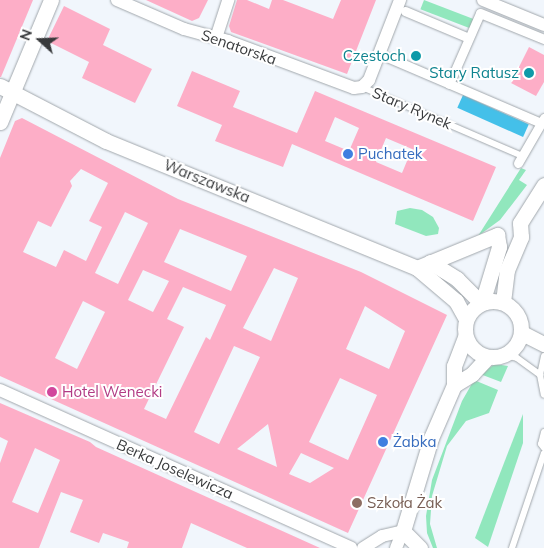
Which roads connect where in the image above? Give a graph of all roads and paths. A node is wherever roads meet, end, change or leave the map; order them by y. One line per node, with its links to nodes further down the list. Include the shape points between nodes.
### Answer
1 (51, 0): 13 (street)
2 (117, 0): 7 (street, Senatorska, via 184,29)
3 (228, 0): 7 (street)
4 (483, 0): 6 (street)
5 (403, 5): 8 (street); 12 (street, Stary Rynek)
6 (544, 25)
7 (216, 38): 12 (street, Senatorska, via 347,88)
8 (469, 38): 9 (street, via 480,13); 11 (street)
9 (544, 39)
10 (387, 57): 11 (street)
11 (449, 84): 14 (street)
12 (362, 87): 16 (lane, Stary Rynek)
13 (6, 89): 15 (street); 20 (street, Warszawska, via 106,141)
14 (542, 120): 16 (street)
15 (0, 122)
16 (520, 159)
17 (544, 186): 18 (street)
18 (520, 223): 19 (street, via 506,225); 21 (street, via 521,237 507,270)
19 (497, 235): 20 (street); 22 (street, via 499,247)
20 (424, 265): 22 (street, Warszawska, via 457,279); 23 (street, Warszawska, via 456,301)
21 (503, 302): 22 (street); 24 (street, via 518,314)
22 (482, 303): 23 (street)
23 (466, 318): 25 (street)
24 (522, 333): 26 (street); 27 (street, via 519,342)
25 (465, 336): 29 (street, via 474,350); 31 (street, via 454,366)
26 (544, 344)
27 (506, 355): 29 (street); 30 (lane, via 517,358)
28 (544, 356): 30 (lane)
29 (488, 357): 31 (street, via 472,374)
30 (540, 375): 33 (lane)
31 (454, 385): 37 (street, via 431,438)
32 (0, 390): 38 (street, Berka Joselewicza)
33 (544, 395)
34 (544, 432): 35 (lane, via 541,444)
35 (544, 448)
36 (544, 453): 42 (lane)
37 (403, 531): 39 (street, via 382,536); 40 (street); 41 (street)
38 (351, 548)
39 (363, 548)
40 (396, 548)
41 (420, 548)
42 (512, 548)

